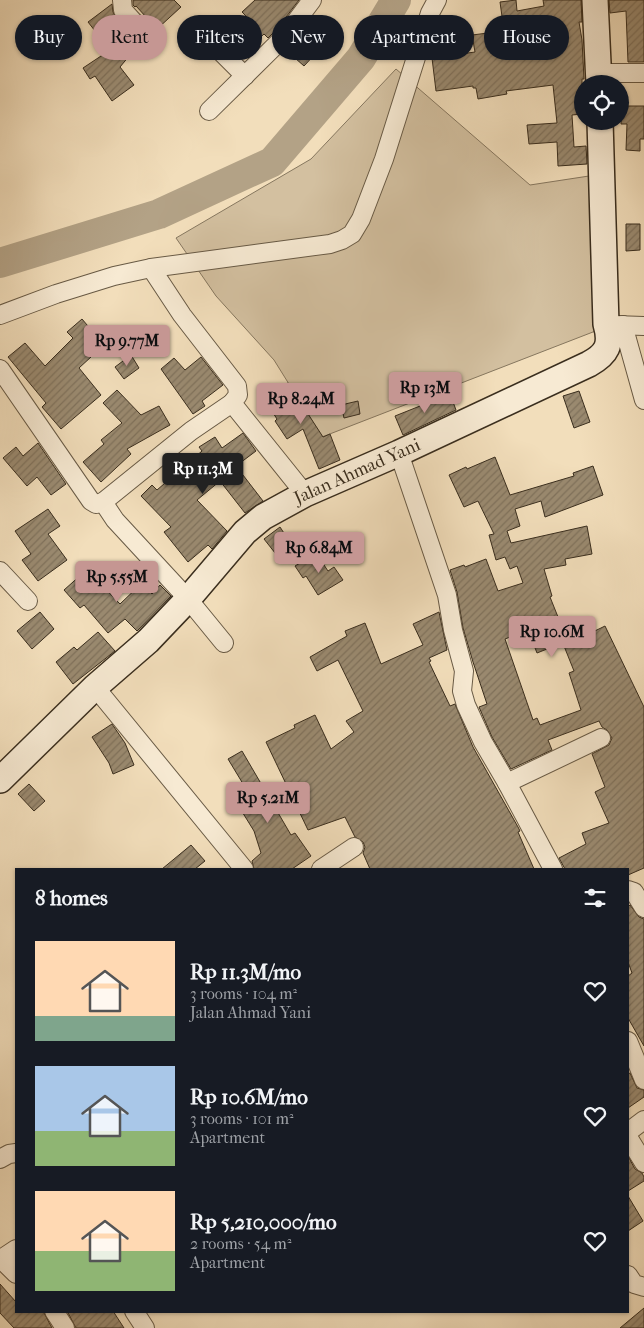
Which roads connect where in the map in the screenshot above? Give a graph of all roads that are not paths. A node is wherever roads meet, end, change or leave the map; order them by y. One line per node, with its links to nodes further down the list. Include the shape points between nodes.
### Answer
1 (122, 0): 5 (street, via 123,10)
2 (312, 0): 10 (street, via 285,36)
3 (437, 0): 13 (street, via 430,13 384,160 352,234 330,244)
4 (595, 0): 8 (street)
5 (128, 15)
6 (229, 60): 10 (street)
7 (644, 73): 9 (street)
8 (598, 75)
9 (626, 75)
10 (245, 76): 11 (street)
11 (209, 111)
12 (601, 130): 15 (street, Jalan Ahmad Yani)
13 (151, 268): 14 (street, via 56,294); 19 (street, via 182,315 237,386 238,395)
14 (0, 315)
15 (615, 325): 16 (street); 18 (street); 20 (street, Jalan Ahmad Yani, via 604,353 595,361)
16 (644, 326)
17 (2, 375): 22 (street, via 91,501 96,504)
18 (644, 400)
19 (232, 403): 21 (street); 22 (street, via 191,431)
20 (399, 453): 21 (street, Jalan Ahmad Yani); 30 (street, via 447,595 464,670 462,691 466,705)
21 (305, 494): 24 (street, Jalan Ahmad Yani, via 263,517 245,532)
22 (103, 502): 24 (street, via 115,520)
23 (0, 571): 25 (street)
24 (188, 599): 26 (street); 27 (street, Jalan Ahmad Yani, via 148,641)
25 (28, 601)
26 (224, 643)
27 (95, 687): 29 (street, Jalan Ahmad Yani); 32 (street)
28 (601, 738): 30 (street)
29 (1, 776)
30 (507, 782): 34 (street)
31 (354, 847): 33 (street)
32 (243, 868)
33 (322, 868)
34 (552, 868)
35 (629, 890): 36 (street, via 634,892)
36 (644, 908)
37 (629, 1043): 38 (street)
38 (644, 1080)
39 (644, 1120): 40 (street)
40 (629, 1131)
41 (629, 1139): 44 (street)
42 (15, 1153): 43 (street)
43 (0, 1159)
44 (644, 1164)
45 (15, 1250): 46 (street)
46 (1, 1259): 47 (street)
47 (15, 1273)
48 (629, 1277): 49 (street, via 634,1284)
49 (644, 1288)
50 (55, 1313): 52 (street)
51 (135, 1313): 53 (street)
52 (65, 1328)
53 (145, 1328)

